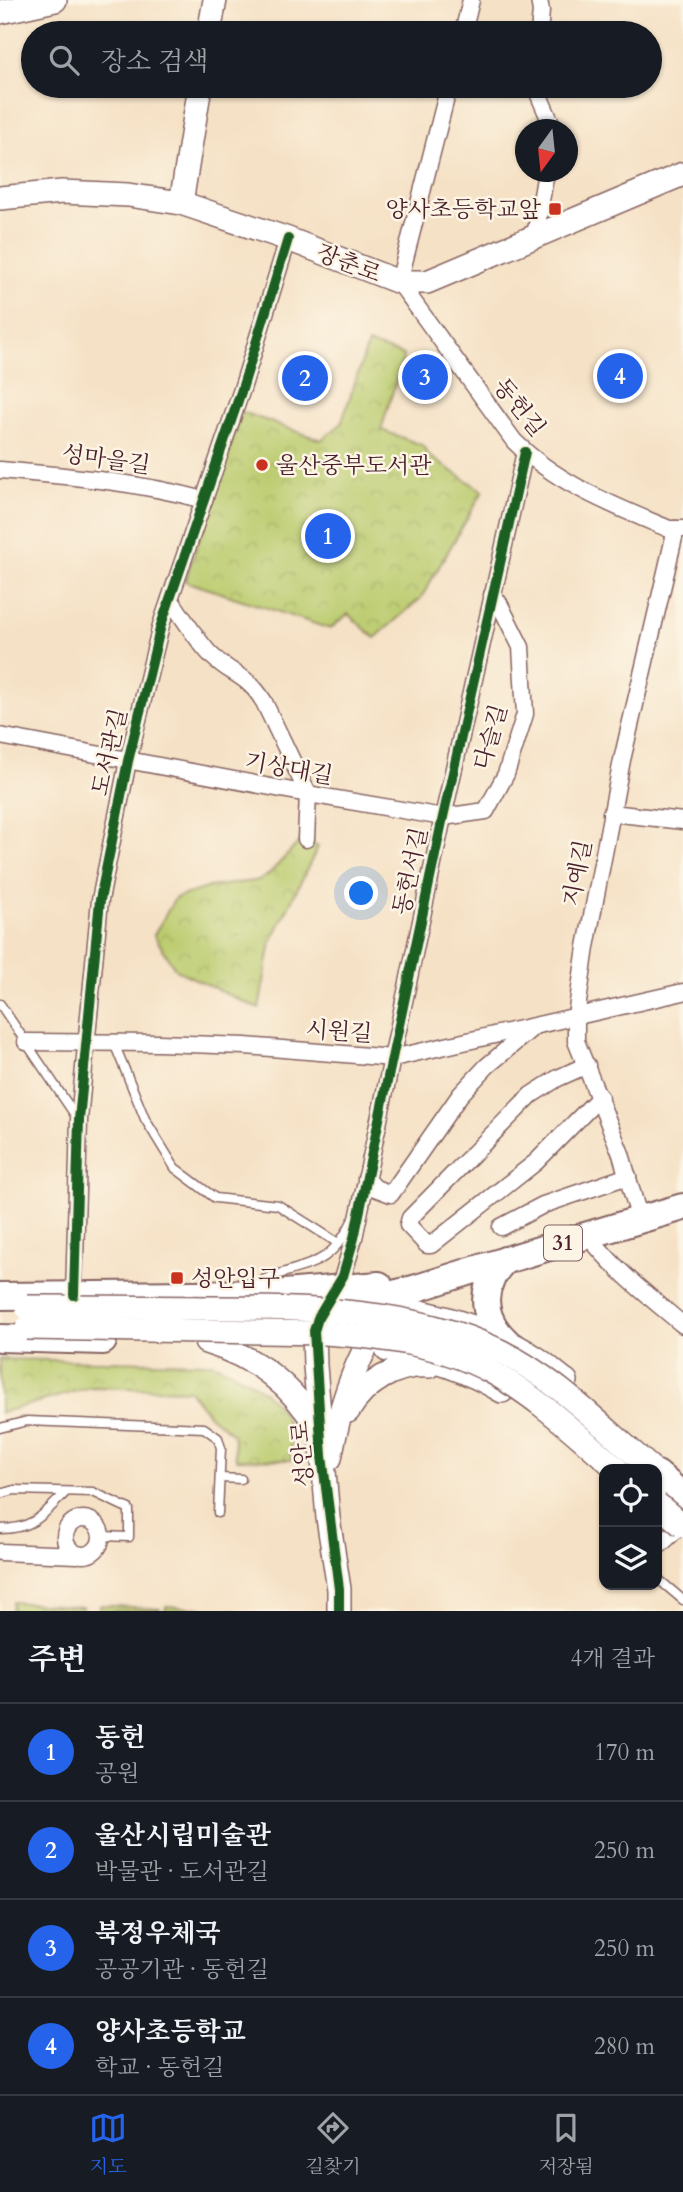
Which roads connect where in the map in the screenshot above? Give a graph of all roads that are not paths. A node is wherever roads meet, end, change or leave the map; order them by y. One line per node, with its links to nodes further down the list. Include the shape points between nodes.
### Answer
1 (55, 0): 5 (main road)
2 (215, 0): 6 (main road)
3 (471, 0): 7 (street)
4 (539, 0): 8 (street)
5 (0, 12)
6 (211, 21)
7 (466, 21)
8 (540, 21)
9 (198, 98): 16 (main road)
10 (446, 98): 19 (street)
11 (540, 98): 12 (street)
12 (549, 119)
13 (683, 174): 17 (main road, 장춘로)
14 (544, 182): 17 (street)
15 (0, 198): 16 (main road, 장춘로, via 62,192)
16 (181, 203): 18 (main road, 장춘로)
17 (535, 236): 19 (main road, 장춘로, via 427,282)
18 (288, 239): 19 (main road, 장춘로); 22 (street, 도서관길)
19 (399, 282): 20 (street, 동헌길)
20 (525, 452): 23 (street, 동헌길, via 590,496); 24 (street, 동헌서길)
21 (0, 470): 22 (street, 성마을길, via 167,490)
22 (204, 500): 25 (street, 도서관길)
23 (679, 529): 29 (street, 지예길)
24 (492, 595): 30 (street, 동헌서길); 30 (street, 다슬길, via 521,647 525,714 506,774 486,811)
25 (170, 599): 27 (street, 도서관길); 28 (street, via 212,656 256,688)
26 (0, 736): 27 (street, 기상대길)
27 (128, 761): 28 (street, 기상대길); 38 (street, 도서관길, via 100,900)
28 (308, 794): 30 (street, 기상대길); 32 (street)
29 (611, 813): 31 (street); 35 (street, 지예길)
30 (443, 817): 40 (street, 동헌서길)
31 (683, 821)
32 (306, 839)
33 (680, 996): 35 (street, 시원길)
34 (0, 1004): 37 (lane)
35 (576, 1016): 36 (street, 시원길); 41 (street, 지예길, via 576,1041)
36 (536, 1025): 40 (street, 시원길); 45 (street, via 486,1066 460,1095 391,1194 375,1188)
37 (26, 1042): 38 (street, 시원길); 43 (lane)
38 (87, 1043): 39 (street, 시원길); 43 (street, 도서관길)
39 (114, 1043): 40 (street, 시원길, via 245,1046); 51 (lane, via 145,1119 175,1168 215,1198 278,1205)
40 (393, 1058): 45 (street, 동헌서길)
41 (587, 1065): 42 (street, 지예길); 42 (street, via 531,1095 408,1225 431,1245 536,1162)
42 (600, 1097): 44 (street, 지예길)
43 (79, 1120): 57 (street, 도서관길)
44 (628, 1176): 48 (street, 지예길); 49 (street, via 543,1205)
45 (366, 1178): 46 (street, 동헌서길)
46 (359, 1206): 51 (lane); 54 (street, 동헌서길)
47 (683, 1207): 48 (main road, 31)
48 (640, 1220): 50 (main road, 31)
49 (501, 1227)
50 (588, 1235): 52 (main road, 31); 62 (street, via 625,1276)
51 (338, 1243): 55 (lane, via 310,1266)
52 (505, 1260): 53 (main road, 31); 67 (main road, via 491,1276 486,1302 491,1323)
53 (430, 1283): 54 (main road); 59 (main road)
54 (347, 1290): 56 (main road); 59 (main road); 65 (main road, via 336,1313)
55 (229, 1293): 56 (main road); 57 (main road)
56 (284, 1293): 65 (main road, via 308,1308)
57 (74, 1295): 58 (main road)
58 (0, 1296)
59 (396, 1306): 67 (main road); 68 (main road)
60 (0, 1307): 61 (main road)
61 (27, 1317): 63 (main road); 73 (main road, bridge, via 363,1335 422,1346 467,1360 516,1387); 74 (main road, bridge, via 285,1309 402,1319 493,1348 530,1368)
62 (683, 1325)
63 (0, 1328)
64 (0, 1338): 66 (main road)
65 (314, 1338): 66 (main road, via 284,1343); 68 (main road); 71 (main road, 성안로)
66 (206, 1342): 71 (main road, via 241,1354 267,1370)
67 (507, 1342): 75 (main road, via 536,1357 567,1382)
68 (367, 1346): 69 (main road); 71 (main road)
69 (463, 1371): 71 (main road, via 422,1365 382,1377 360,1395); 72 (main road, via 510,1396)
70 (0, 1428): 78 (lane, via 27,1421 204,1428 218,1438)
71 (327, 1436): 97 (main road, 성안로, via 326,1492)
72 (599, 1464)
73 (611, 1464)
74 (648, 1464)
75 (649, 1464)
76 (662, 1474): 80 (main road)
77 (662, 1476): 83 (main road)
78 (220, 1478): 79 (lane); 85 (lane)
79 (241, 1479)
80 (683, 1488)
81 (66, 1492): 82 (lane, via 14,1490); 88 (lane, via 36,1522); 90 (lane, via 93,1492 129,1509 130,1537)
82 (0, 1494)
83 (683, 1496)
84 (662, 1508): 87 (main road, bridge)
85 (218, 1513)
86 (662, 1514): 87 (main road, bridge)
87 (683, 1527): 91 (street)
88 (0, 1529)
89 (66, 1531): 90 (street, via 71,1523 83,1519 95,1523); 93 (street); 94 (street, via 67,1546)
90 (102, 1536): 94 (street, via 93,1553)
91 (662, 1545)
92 (0, 1552): 93 (street)
93 (27, 1553): 94 (street)
94 (77, 1555)
95 (662, 1582): 96 (lane)
96 (683, 1600)
97 (339, 1611)

